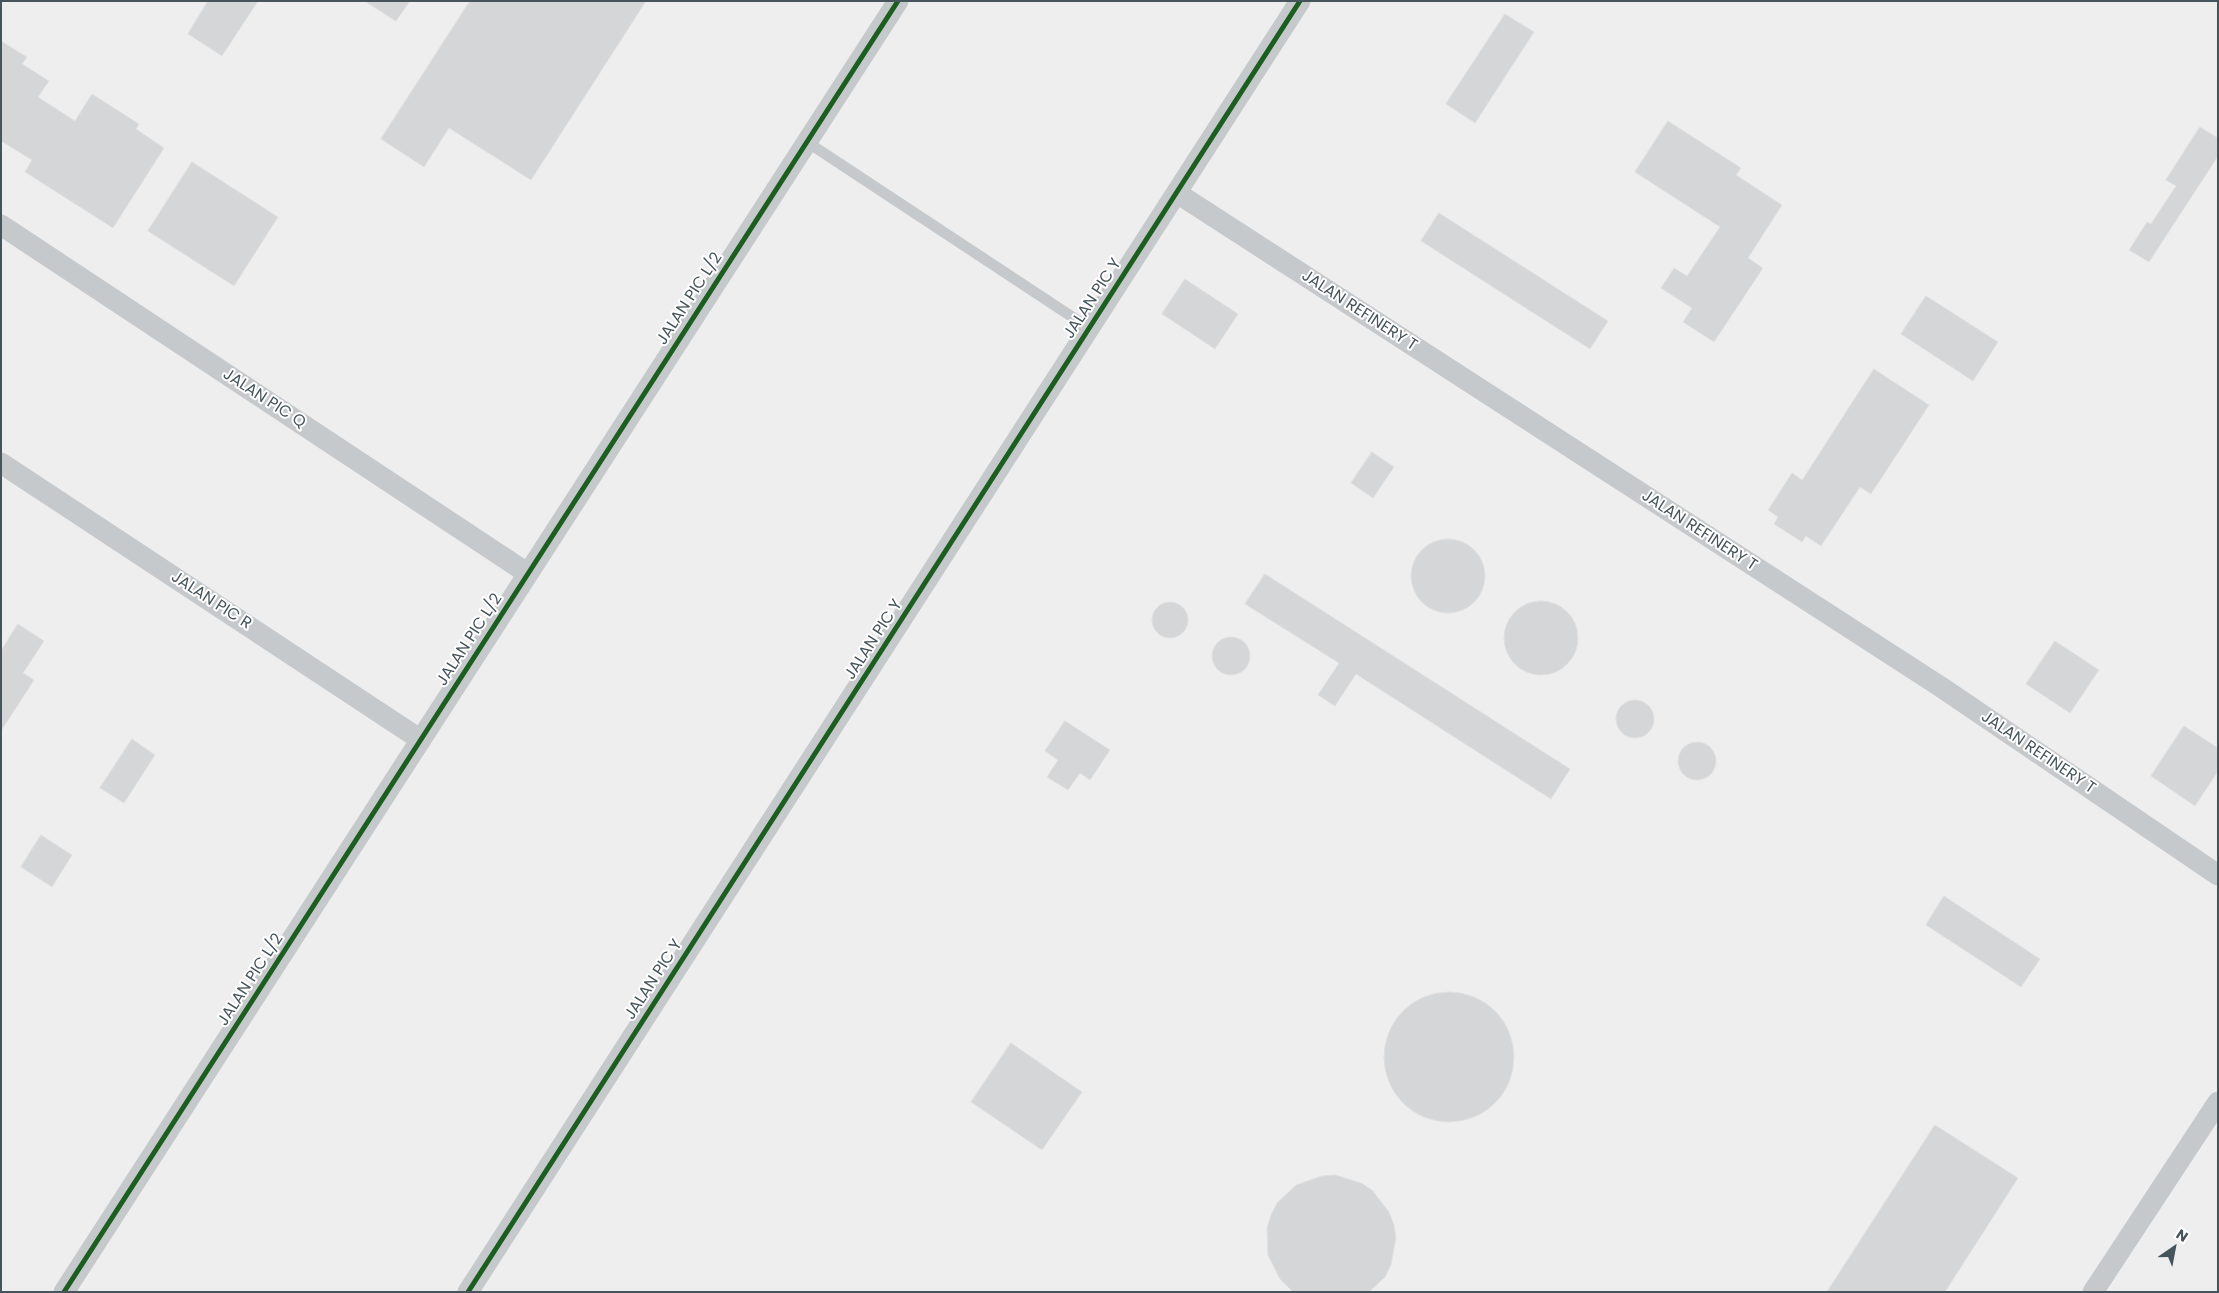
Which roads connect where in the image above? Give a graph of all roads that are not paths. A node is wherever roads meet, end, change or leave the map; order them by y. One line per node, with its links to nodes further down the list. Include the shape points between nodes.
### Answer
1 (898, 1): 3 (street, JALAN PIC L/2)
2 (1300, 1): 4 (street, JALAN PIC Y)
3 (806, 142): 6 (lane); 8 (street, JALAN PIC L/2)
4 (1177, 193): 6 (street, JALAN PIC Y); 10 (street, JALAN REFINERY T, via 1941,687)
5 (1, 226): 8 (street, JALAN PIC Q)
6 (1090, 328): 13 (street, JALAN PIC Y)
7 (1, 463): 9 (street, JALAN PIC R)
8 (527, 573): 9 (street, JALAN PIC L/2)
9 (421, 740): 12 (street, JALAN PIC L/2)
10 (2218, 875)
11 (2218, 1102): 14 (street)
12 (69, 1290)
13 (468, 1292)
14 (2093, 1292)

